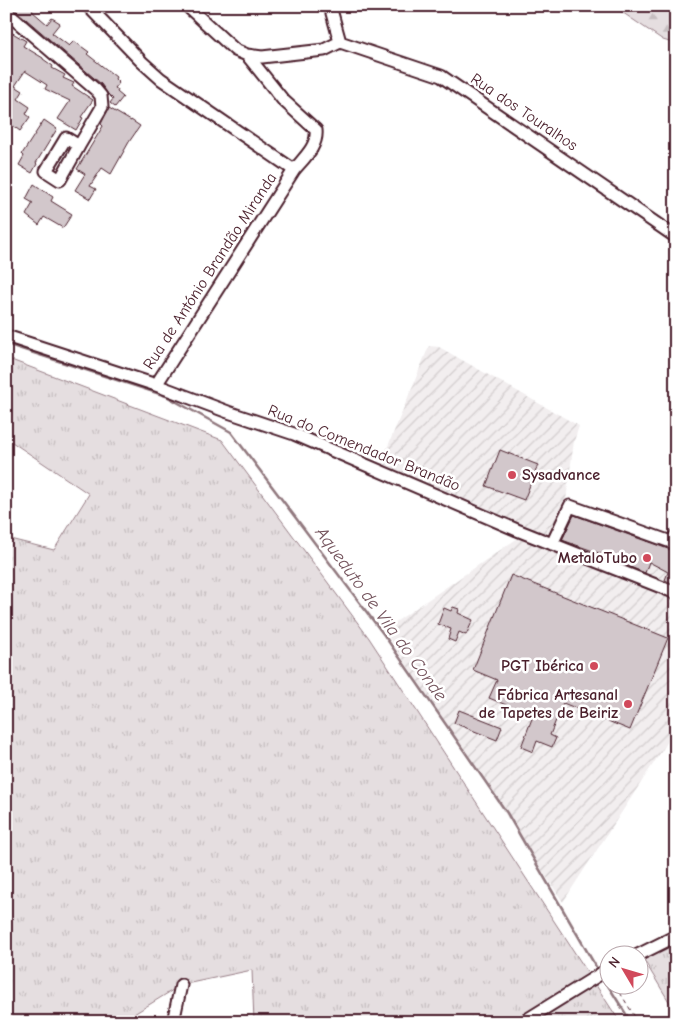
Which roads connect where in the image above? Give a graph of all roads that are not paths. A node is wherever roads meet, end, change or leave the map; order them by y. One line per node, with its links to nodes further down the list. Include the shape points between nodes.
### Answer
1 (88, 6): 8 (street, Rua de António Brandão Miranda, via 161,79)
2 (188, 6): 6 (street, via 236,50)
3 (330, 6): 5 (street)
4 (6, 12): 7 (street, via 101,96 102,107)
5 (340, 42): 6 (street, via 324,50 262,57); 9 (street, Rua dos Touralhos, via 442,76)
6 (247, 55): 8 (street, via 283,100 316,130 311,150)
7 (82, 140)
8 (294, 170): 11 (street, Rua de António Brandão Miranda)
9 (676, 237)
10 (6, 336): 11 (street, Rua do Comendador Brandão)
11 (156, 385): 13 (street, Rua do Comendador Brandão, via 294,434)
12 (676, 536): 13 (street, via 671,542 570,506)
13 (552, 544): 14 (street, Rua do Comendador Brandão)
14 (676, 593)
15 (676, 936): 16 (street)
16 (650, 949)
17 (600, 974): 20 (street)
18 (181, 985): 19 (street)
19 (173, 1022)
20 (523, 1022)

